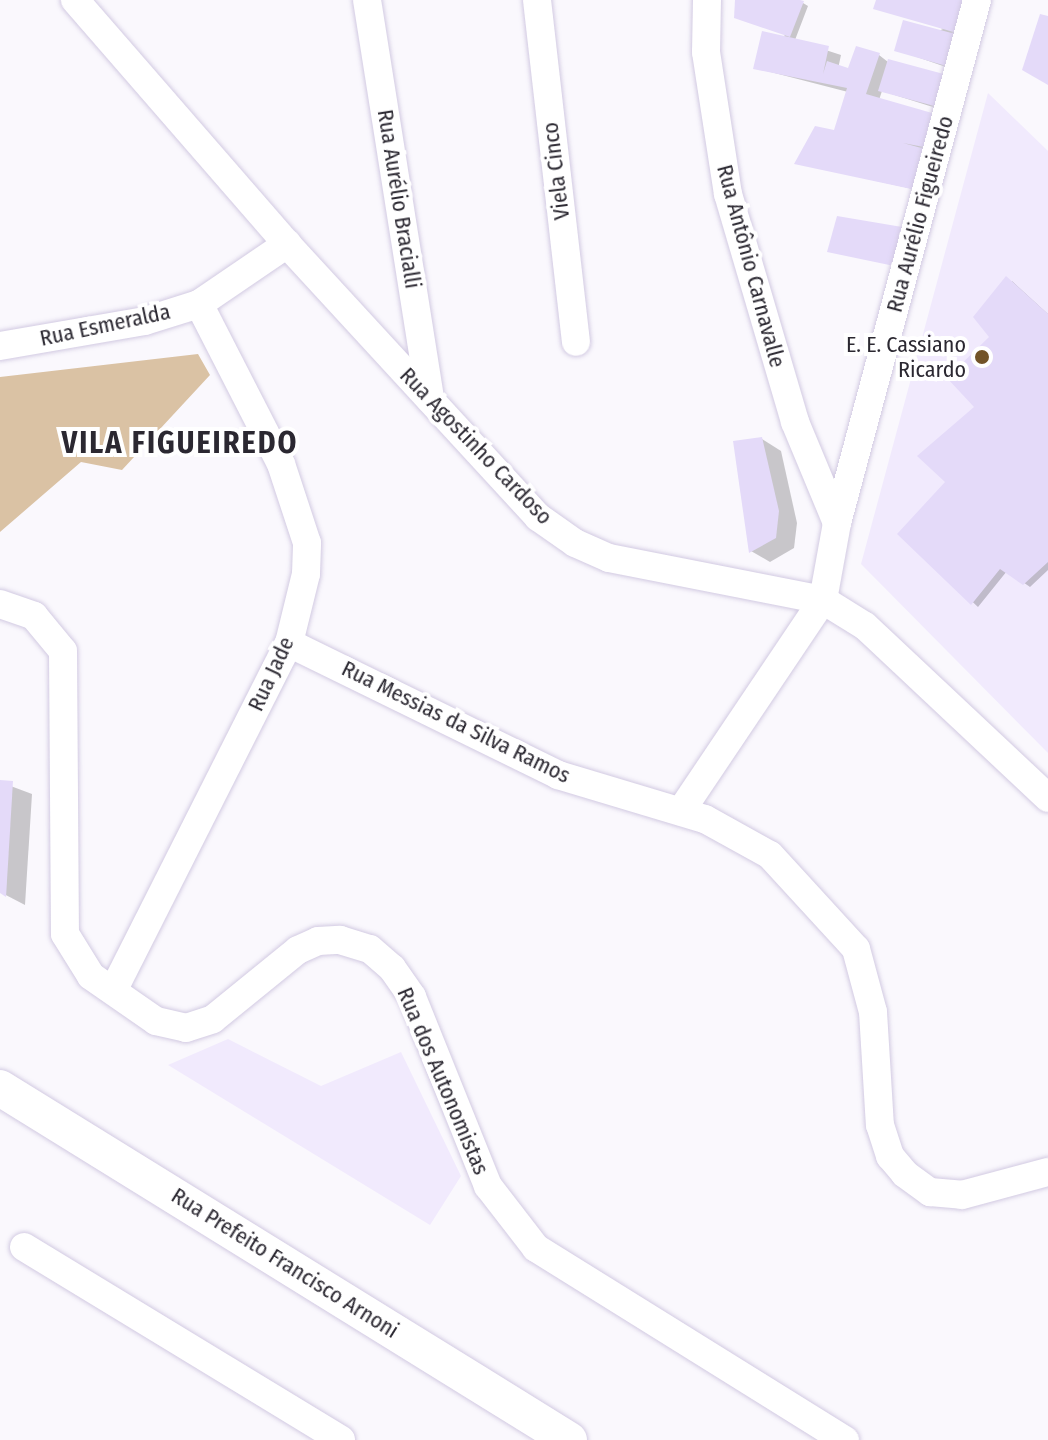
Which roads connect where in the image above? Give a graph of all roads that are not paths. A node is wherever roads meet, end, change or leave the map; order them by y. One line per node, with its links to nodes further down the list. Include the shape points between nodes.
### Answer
1 (75, 0): 6 (street, Rua Agostinho Cardoso)
2 (367, 0): 10 (street, Rua Aurélio Bracialli)
3 (537, 0): 8 (street, Viela Cinco)
4 (707, 0): 11 (street, Rua Antônio Carnavalle, via 706,52 728,194 795,422)
5 (977, 0): 11 (street, Rua Aurélio Figueiredo)
6 (287, 244): 7 (street, Rua Esmeralda); 10 (street, Rua Agostinho Cardoso)
7 (199, 304): 9 (street, Rua Esmeralda, via 145,321); 14 (street, Rua Jade, via 281,464 307,543 306,574)
8 (576, 342)
9 (0, 346)
10 (430, 399): 12 (street, Rua Agostinho Cardoso, via 538,517 575,543 662,572)
11 (837, 523): 12 (street, Rua Aurélio Figueiredo)
12 (823, 600): 15 (street, Rua Agostinho Cardoso, via 865,626); 16 (street, Rua Aurélio Figueiredo)
13 (0, 604): 17 (street, Rua dos Autonomistas, via 34,616 63,651 65,934 91,976)
14 (289, 643): 16 (street, Rua Messias da Silva Ramos, via 558,775); 17 (street, Rua Jade)
15 (1048, 798)
16 (681, 811): 19 (street, Rua Messias da Silva Ramos, via 735,832 770,855 856,949 873,1012 880,1125 890,1156 905,1174 930,1192 962,1195)
17 (114, 989): 23 (street, Rua dos Autonomistas, via 156,1021 186,1028 213,1019 298,950 318,941 340,940 370,949 392,968 412,997 488,1186 536,1248)
18 (0, 1088): 22 (main road, Rua Prefeito Francisco Arnoni)
19 (1048, 1172)
20 (24, 1247): 21 (street)
21 (341, 1440)
22 (569, 1440)
23 (845, 1440)

